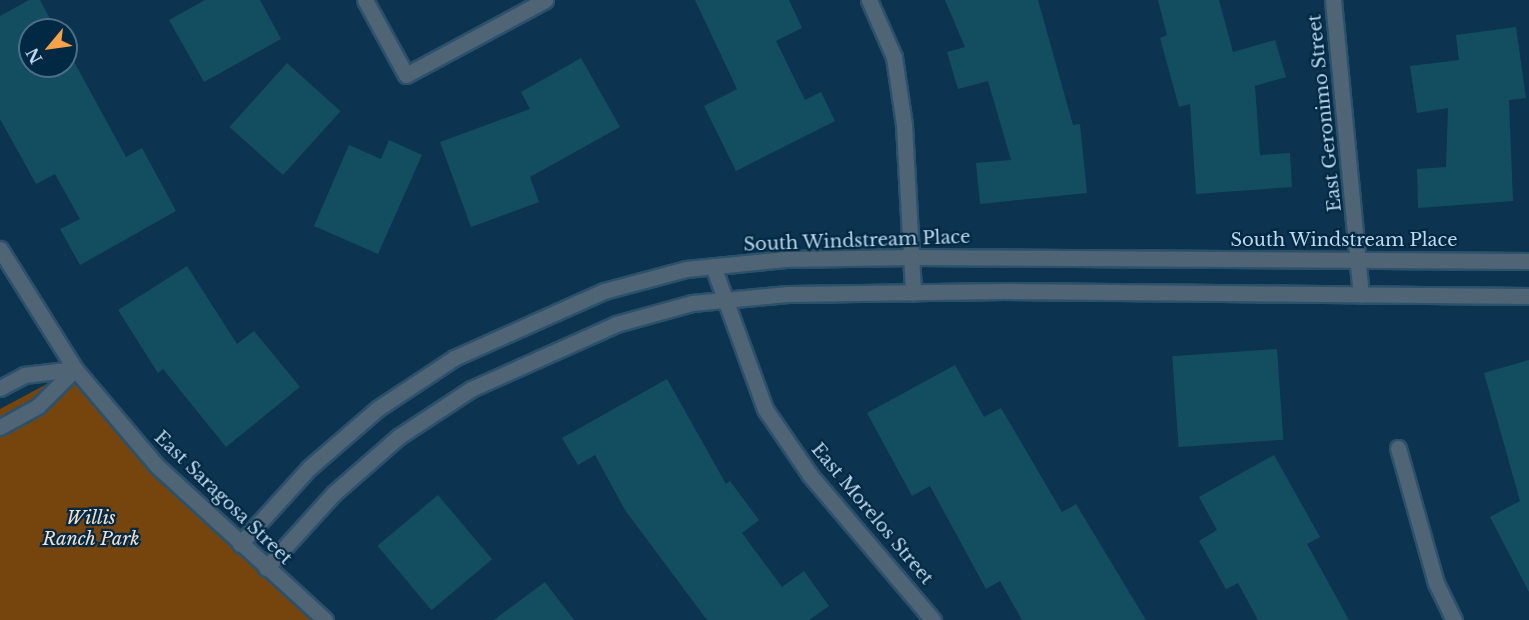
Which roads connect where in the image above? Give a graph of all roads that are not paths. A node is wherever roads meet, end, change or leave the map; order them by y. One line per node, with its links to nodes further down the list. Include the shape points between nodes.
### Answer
1 (365, 0): 2 (street, via 406,75)
2 (545, 0)
3 (869, 0): 6 (street, via 894,57 904,125)
4 (1336, 1): 7 (street, East Geronimo Street)
5 (0, 249): 14 (street, East Saragosa Street)
6 (912, 257): 7 (street, South Windstream Place); 9 (street, South Windstream Place, via 786,259); 10 (street)
7 (1359, 260): 8 (street, South Windstream Place); 11 (street, East Geronimo Street)
8 (1529, 261)
9 (713, 266): 13 (street, East Morelos Street); 18 (street, South Windstream Place, via 604,291 454,358 377,409 309,468)
10 (913, 293): 11 (street); 13 (street, via 788,294)
11 (1361, 295): 12 (street)
12 (1529, 296)
13 (724, 300): 19 (street, via 692,303 616,324 471,389 382,451 333,494); 21 (street, East Morelos Street, via 765,409 810,475)
14 (75, 369): 15 (street, via 24,375); 16 (street, via 38,406); 18 (street, East Saragosa Street, via 157,466)
15 (0, 388)
16 (0, 427)
17 (1398, 448): 22 (street, via 1436,583)
18 (240, 544): 19 (street, East Saragosa Street)
19 (266, 568): 20 (street, East Saragosa Street)
20 (325, 620)
21 (933, 620)
22 (1454, 620)

